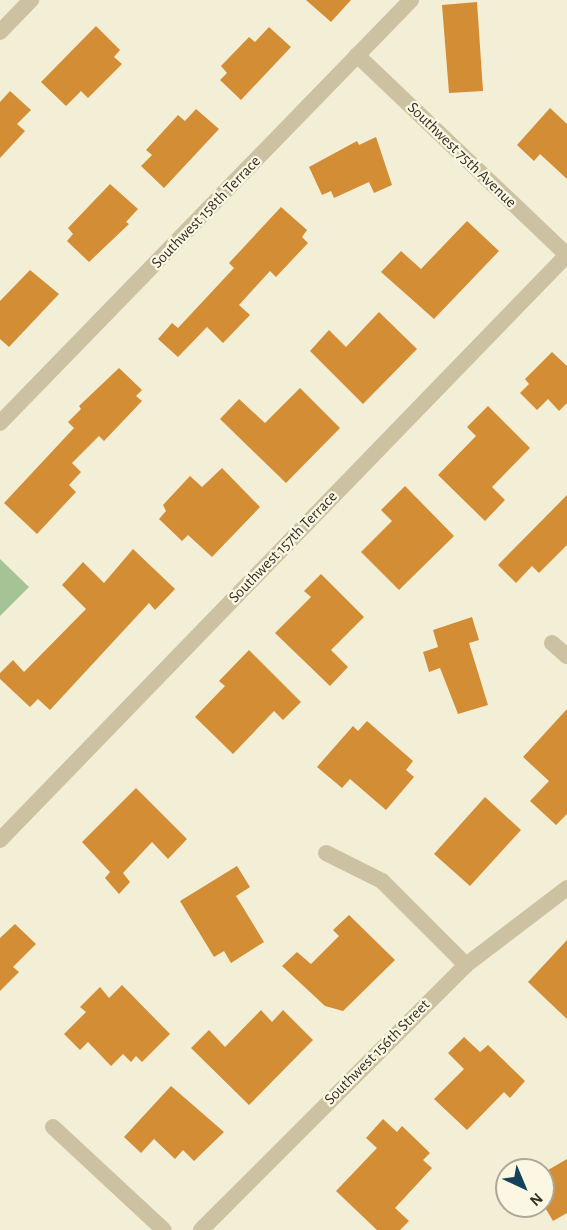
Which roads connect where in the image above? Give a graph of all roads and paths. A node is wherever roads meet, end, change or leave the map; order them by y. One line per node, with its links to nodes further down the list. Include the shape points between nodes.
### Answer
1 (31, 0): 3 (street)
2 (411, 0): 4 (street, Southwest 158th Terrace)
3 (0, 32)
4 (357, 55): 5 (street, Southwest 75th Avenue); 6 (street, Southwest 158th Terrace)
5 (567, 255): 9 (street, Southwest 157th Terrace)
6 (0, 423)
7 (552, 642): 8 (street)
8 (567, 656)
9 (0, 840)
10 (326, 853): 12 (street, via 382,881)
11 (567, 888): 12 (street, Southwest 156th Street)
12 (466, 964): 15 (street, Southwest 156th Street)
13 (54, 1126): 14 (street)
14 (164, 1230)
15 (201, 1230)

